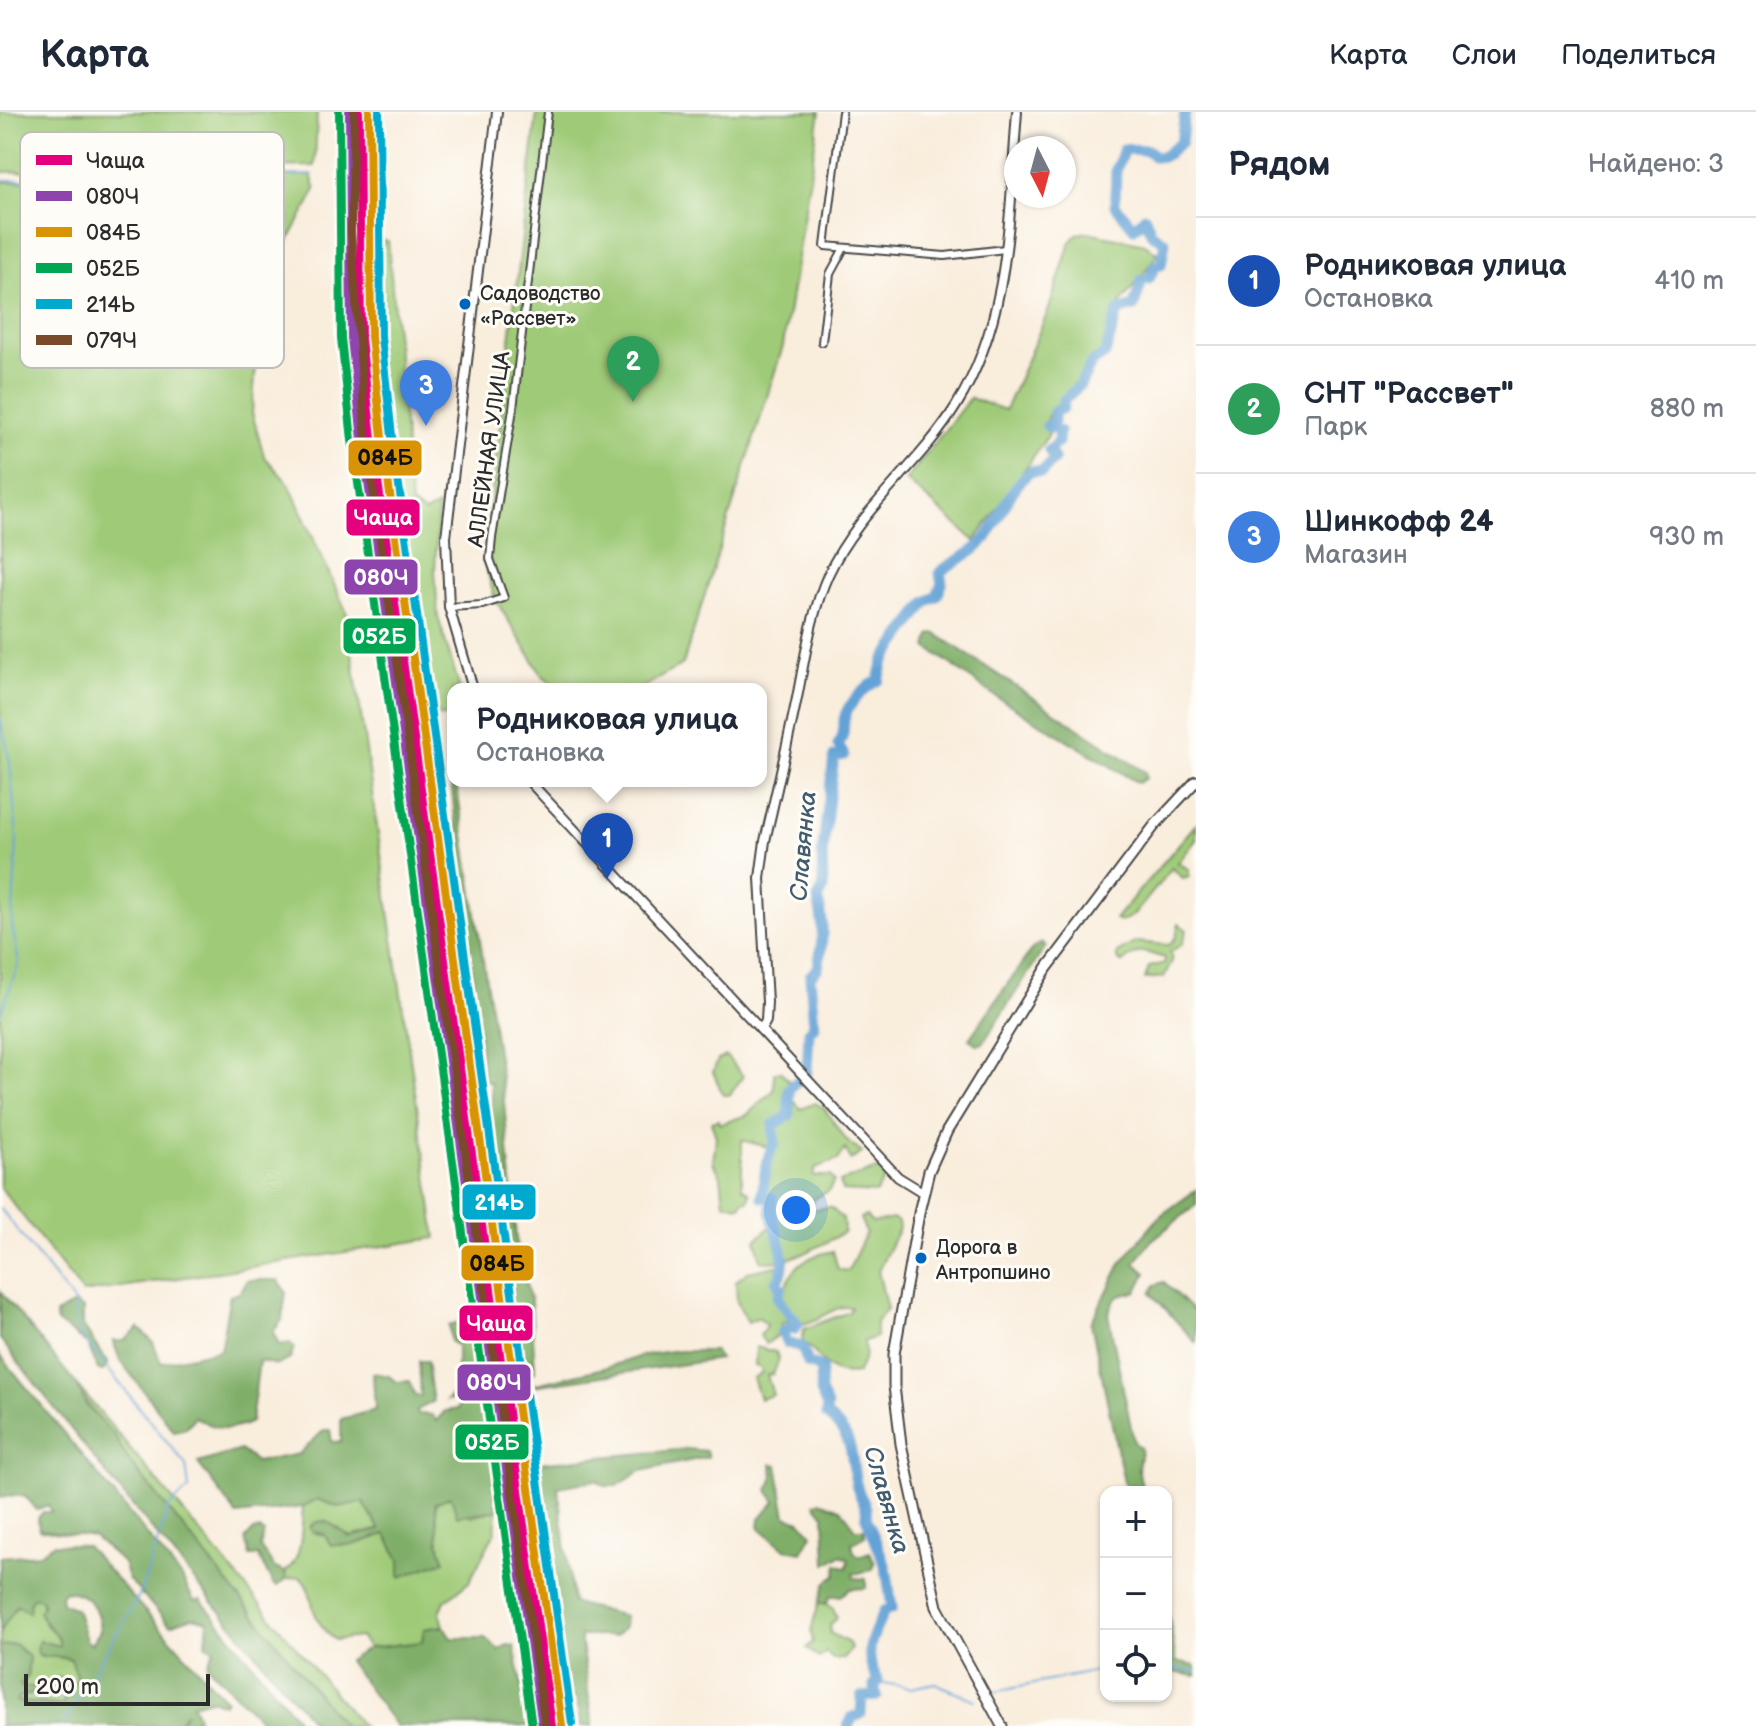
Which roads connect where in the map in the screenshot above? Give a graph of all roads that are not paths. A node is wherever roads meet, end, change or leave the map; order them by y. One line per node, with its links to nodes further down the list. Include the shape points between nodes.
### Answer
1 (497, 112): 8 (street, via 448,511)
2 (548, 112): 8 (street, АЛЛЕЙНАЯ УЛИЦА, via 490,559 504,598)
3 (842, 112): 5 (street, via 825,246)
4 (1017, 112): 6 (street)
5 (844, 248): 6 (street, via 945,256); 7 (street, via 830,274)
6 (1005, 249): 12 (street, via 997,313 957,404 828,574 762,866 767,1002)
7 (822, 342)
8 (449, 607): 9 (street)
9 (471, 683)
10 (1196, 781): 13 (main road, via 1155,825 1047,968 947,1131)
11 (535, 787): 12 (street)
12 (761, 1030): 13 (street, via 898,1177)
13 (924, 1193): 14 (main road, via 894,1354 901,1444 937,1607)
14 (1002, 1726)

